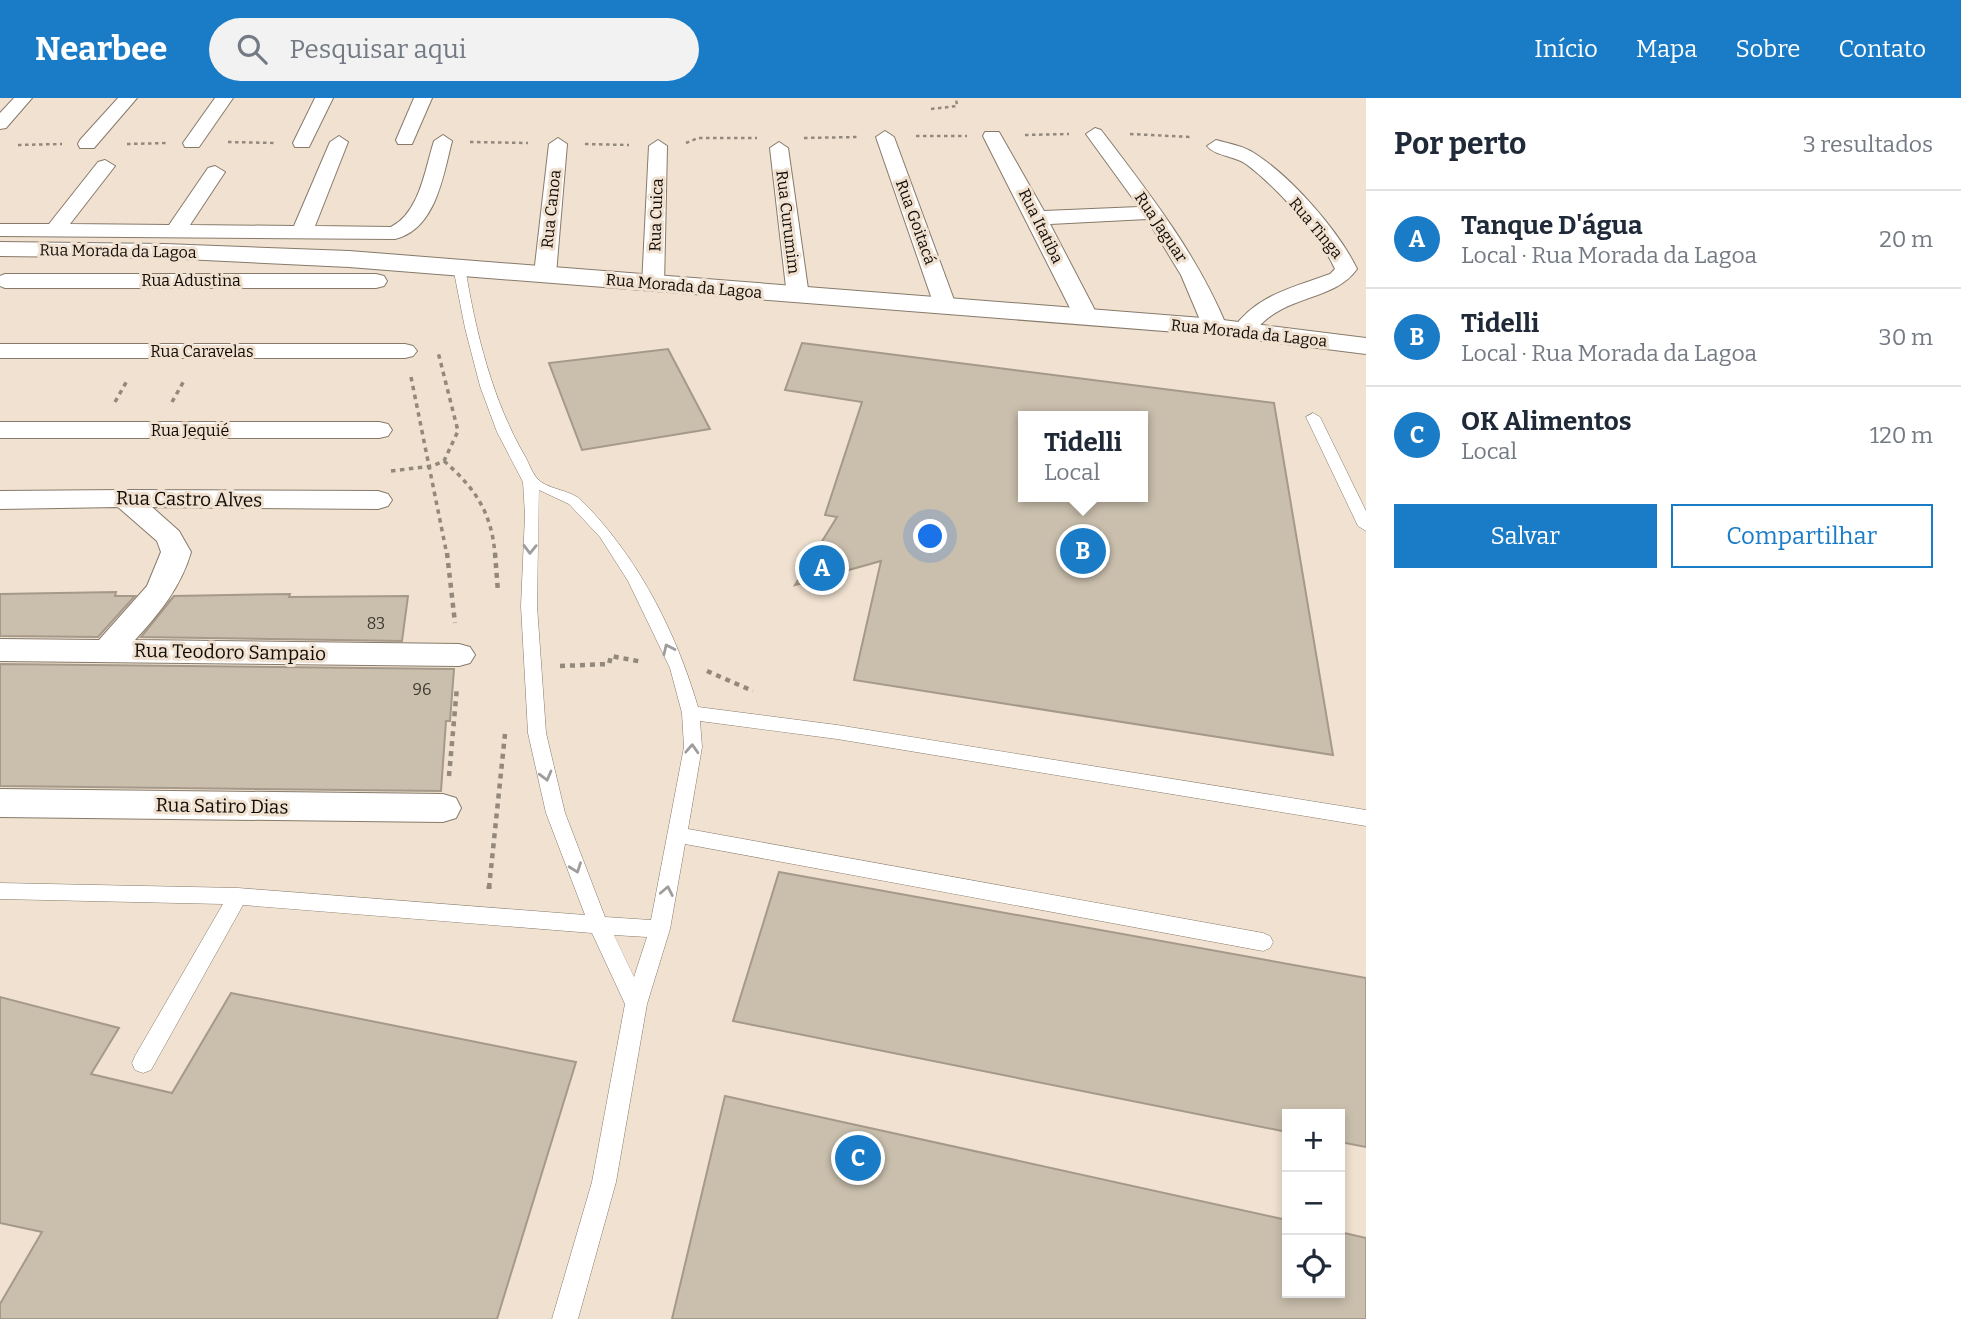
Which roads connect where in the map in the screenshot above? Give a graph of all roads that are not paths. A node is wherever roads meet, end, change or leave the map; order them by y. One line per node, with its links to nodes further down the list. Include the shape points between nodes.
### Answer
1 (128, 98): 16 (street)
2 (223, 98): 14 (street)
3 (324, 98): 15 (street)
4 (423, 98): 10 (street)
5 (21, 100): 6 (street)
6 (0, 124)
7 (1095, 134): 22 (street, Rua Jaguar)
8 (992, 135): 23 (street, Rua Itatiba)
9 (886, 137): 35 (street, Rua Goitacá)
10 (405, 140)
11 (443, 141): 27 (street, Rua Morada da Lagoa, via 419,213 407,229)
12 (778, 141): 34 (street, Rua Curumim)
13 (339, 142): 27 (street)
14 (192, 143)
15 (302, 143)
16 (87, 144)
17 (558, 144): 30 (street, Rua Canoa)
18 (658, 146): 33 (street, Rua Cuica)
19 (1216, 146): 38 (street, Rua Tinga, via 1245,156 1265,170 1313,223 1346,269 1338,279 1264,309)
20 (105, 166): 25 (street)
21 (215, 172): 26 (street)
22 (1152, 213): 23 (street); 37 (street, Rua Jaguar, via 1203,293)
23 (1035, 218): 36 (street, Rua Itatiba)
24 (0, 230): 25 (street, Rua Morada da Lagoa)
25 (54, 231): 26 (street, Rua Morada da Lagoa)
26 (175, 232): 27 (street, Rua Morada da Lagoa)
27 (301, 234)
28 (0, 249): 29 (street, Rua Morada da Lagoa, via 289,255)
29 (459, 267): 30 (street, Rua Morada da Lagoa); 45 (lane, via 480,372)
30 (545, 274): 33 (street, Rua Morada da Lagoa)
31 (5, 281): 32 (street, Rua Adustina)
32 (376, 281)
33 (653, 285): 34 (street, Rua Morada da Lagoa)
34 (798, 296): 35 (street, Rua Morada da Lagoa)
35 (946, 308): 36 (street, Rua Morada da Lagoa)
36 (1087, 318): 37 (street, Rua Morada da Lagoa)
37 (1215, 327): 38 (street, Rua Morada da Lagoa)
38 (1244, 330): 39 (street, Rua Morada da Lagoa)
39 (1366, 346)
40 (0, 351): 41 (street, Rua Caravelas)
41 (405, 351)
42 (1313, 417): 49 (lane)
43 (379, 429): 44 (street, Rua Jequié)
44 (0, 430)
45 (530, 481): 53 (lane, one-way to 45, via 678,668 636,580 605,534 574,501); 60 (lane, one-way to 60, via 533,696 540,754)
46 (125, 498): 47 (street, Rua Castro Alves); 48 (street, Rua Castro Alves); 51 (street, via 169,537 176,552 159,593)
47 (0, 499)
48 (378, 500)
49 (1366, 526)
50 (0, 650): 51 (street, Rua Teodoro Sampaio)
51 (107, 651): 52 (street, Rua Teodoro Sampaio)
52 (459, 655)
53 (691, 713): 56 (lane, via 837,732); 57 (lane, one-way to 53, via 693,747)
54 (0, 803): 55 (street, Rua Satiro Dias)
55 (443, 808)
56 (1366, 818)
57 (678, 835): 61 (lane, one-way to 57); 62 (lane)
58 (0, 891): 59 (lane)
59 (238, 896): 60 (lane); 64 (lane)
60 (597, 924): 61 (lane); 63 (lane)
61 (660, 929): 63 (lane)
62 (1263, 942)
63 (636, 1004): 65 (lane, via 604,1182)
64 (143, 1063)
65 (565, 1319)

